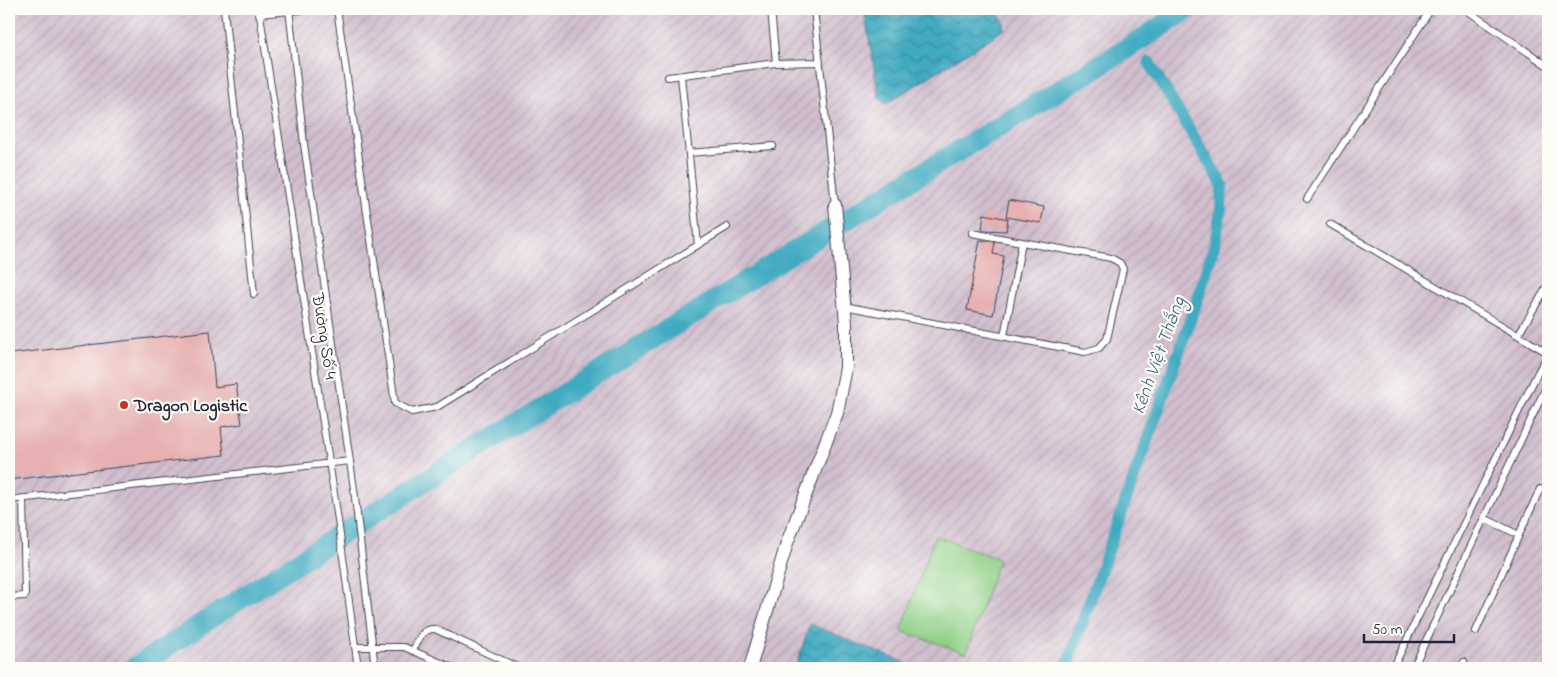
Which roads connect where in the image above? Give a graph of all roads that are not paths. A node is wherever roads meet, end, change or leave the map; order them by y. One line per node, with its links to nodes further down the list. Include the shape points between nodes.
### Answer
1 (224, 9): 25 (lane)
2 (310, 9): 8 (lane)
3 (337, 9): 23 (lane, via 396,403 412,412 437,407)
4 (771, 9): 11 (lane)
5 (814, 9): 10 (lane)
6 (1430, 9): 17 (lane)
7 (1465, 9): 12 (lane)
8 (289, 10): 9 (lane); 31 (lane, via 304,144)
9 (259, 12): 32 (lane, Đường Số 4)
10 (820, 62): 11 (lane); 18 (lane)
11 (776, 63): 13 (lane)
12 (1548, 66)
13 (681, 76): 14 (lane); 16 (lane)
14 (668, 77)
15 (773, 146): 16 (lane)
16 (689, 153): 23 (lane)
17 (1307, 199)
18 (835, 205): 26 (street)
19 (1330, 224): 27 (lane)
20 (727, 227): 23 (lane)
21 (972, 233): 22 (lane)
22 (1022, 242): 28 (lane); 28 (lane, via 1111,258 1123,269 1107,339 1098,348 1085,352)
23 (698, 245)
24 (1548, 285): 27 (lane)
25 (254, 294)
26 (844, 306): 28 (lane); 47 (street, via 846,368 837,413 787,543)
27 (1518, 335): 29 (lane)
28 (1004, 336)
29 (1548, 355): 48 (lane)
30 (1548, 383): 36 (lane)
31 (350, 461): 32 (lane); 40 (lane)
32 (329, 463): 34 (lane); 41 (lane, Đường Số 4)
33 (1540, 489): 37 (lane)
34 (23, 498): 35 (lane); 38 (lane, via 25,596)
35 (9, 500)
36 (1484, 518): 37 (lane); 49 (lane)
37 (1520, 535): 39 (lane)
38 (9, 597)
39 (1476, 631)
40 (373, 645): 41 (lane); 42 (lane); 44 (lane)
41 (355, 646): 43 (lane, Đường Số 4)
42 (413, 650): 45 (lane); 46 (lane, via 423,632 430,628)
43 (358, 668)
44 (375, 668)
45 (453, 668)
46 (519, 668)
47 (750, 668)
48 (1393, 668)
49 (1413, 668)

